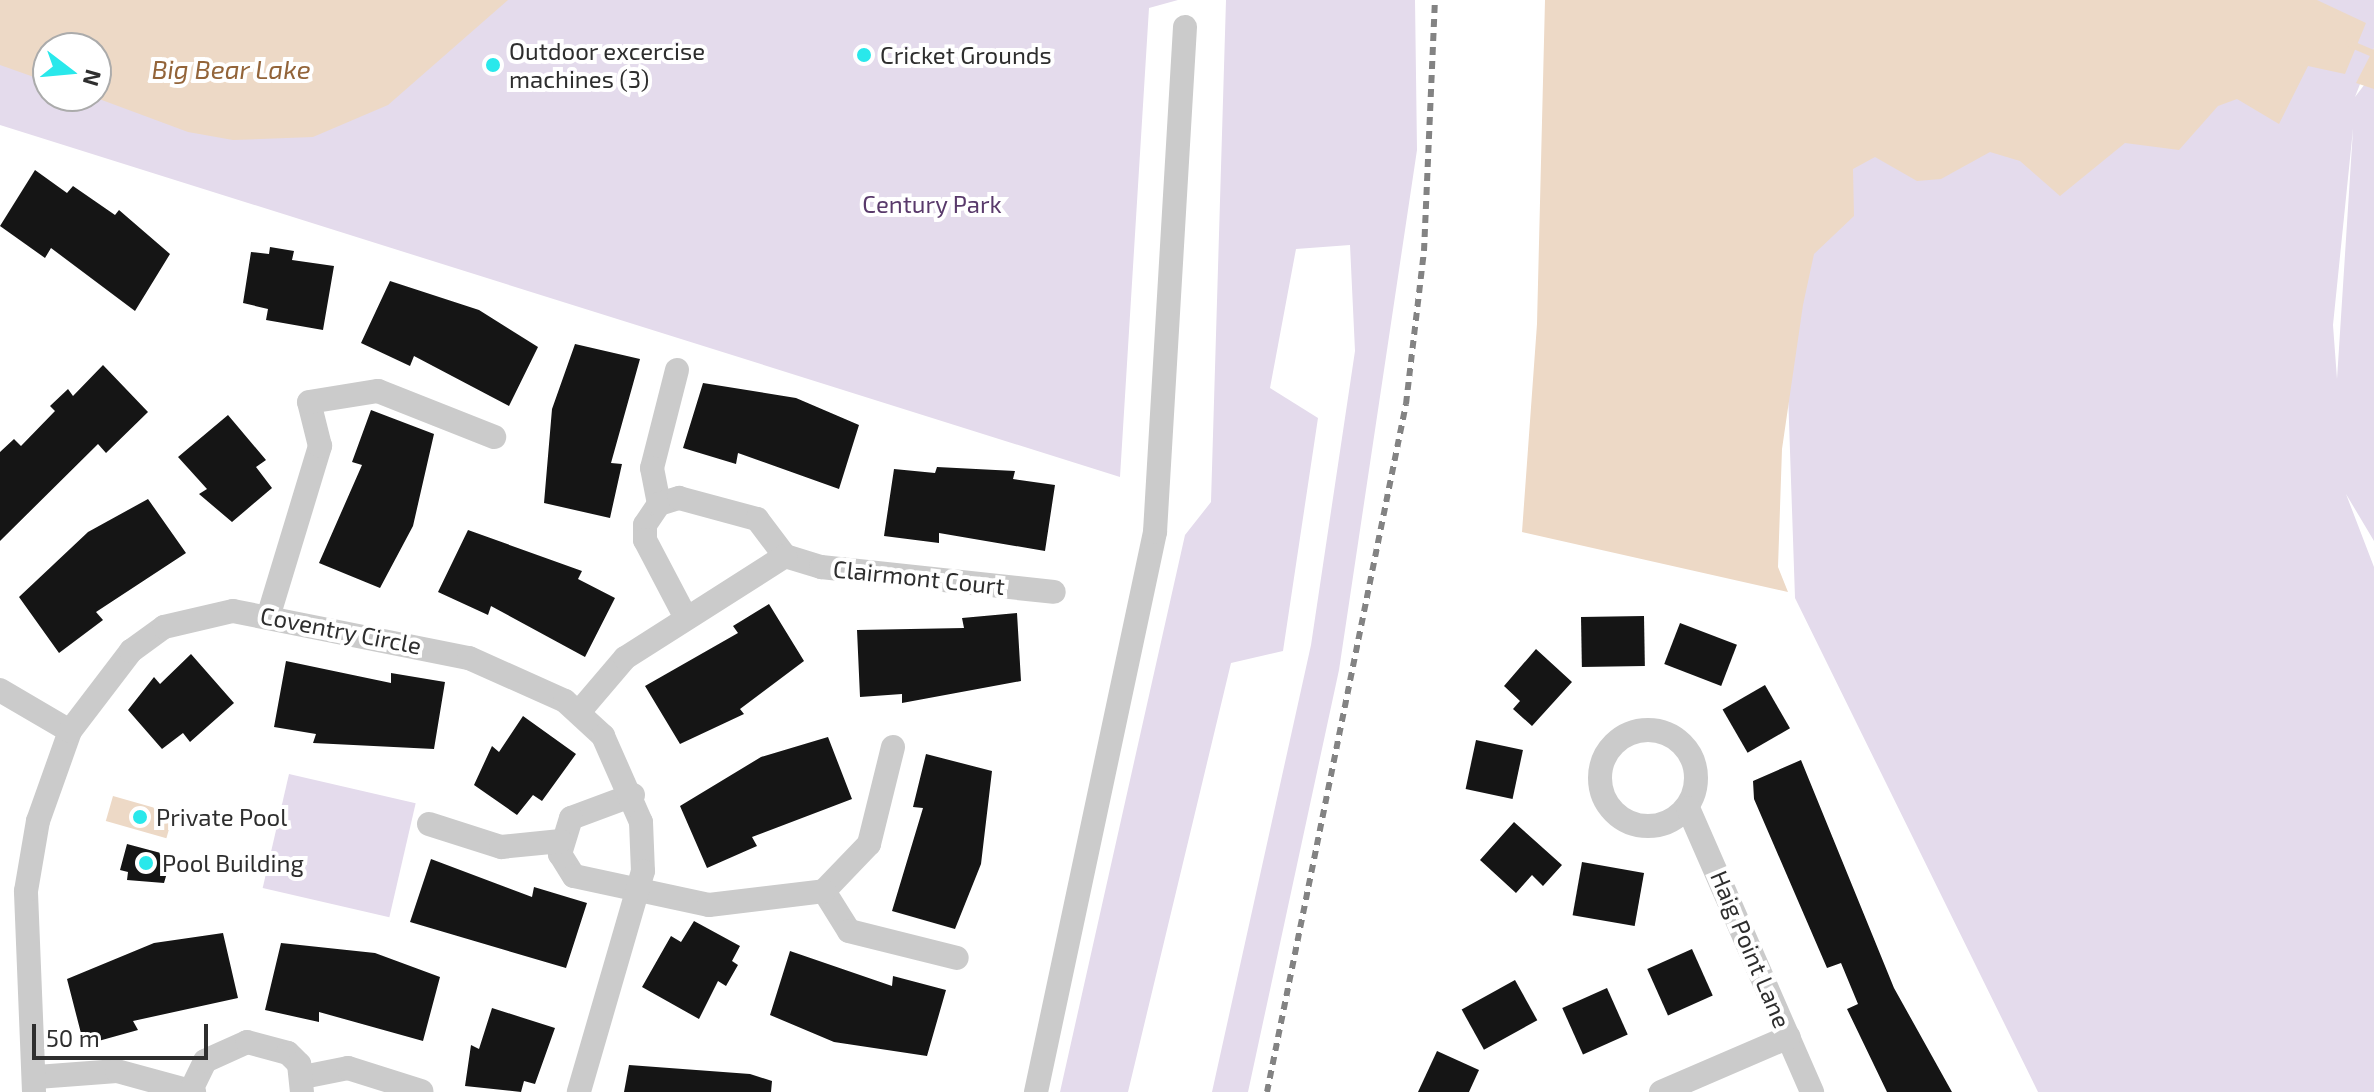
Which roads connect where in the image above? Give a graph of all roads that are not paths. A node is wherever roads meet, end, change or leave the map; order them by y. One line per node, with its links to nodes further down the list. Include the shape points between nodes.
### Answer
1 (1185, 27): 26 (street, via 1155,532)
2 (677, 370): 4 (street, via 652,468)
3 (494, 437): 7 (street, via 378,391 309,402 320,446)
4 (659, 504): 5 (street, via 679,498 757,519); 8 (street, via 645,525 645,540)
5 (785, 556): 6 (street, Clairmont Court, via 821,567); 8 (street)
6 (1054, 592)
7 (269, 614): 10 (street, Coventry Circle, via 469,658); 11 (street, Coventry Circle, via 233,611 164,627 112,672)
8 (686, 618): 10 (street, via 625,658)
9 (0, 690): 11 (street)
10 (579, 712): 13 (street, Coventry Circle, via 603,736)
11 (70, 731): 21 (street, Coventry Circle, via 38,821 26,891)
12 (893, 747): 17 (street, via 869,844)
13 (633, 795): 16 (street, via 571,818); 18 (street, Coventry Circle, via 644,845)
14 (1688, 808): 14 (street, via 1699,774 1686,748 1644,733 1606,749 1598,789 1614,812 1656,823); 20 (street, Haig Point Lane)
15 (429, 824): 16 (street, via 501,847)
16 (561, 841): 18 (street, via 574,876)
17 (824, 891): 18 (street, via 709,905); 19 (street, via 849,931)
18 (639, 892): 25 (street, Coventry Circle, via 598,1007)
19 (957, 958)
20 (1789, 1037): 27 (street); 28 (street, Haig Point Lane)
21 (35, 1084): 23 (street, via 117,1071)
22 (302, 1085): 23 (street, via 288,1053 247,1042 205,1061); 24 (street, via 348,1068)
23 (193, 1090)
24 (421, 1091)
25 (579, 1092)
26 (1036, 1092)
27 (1661, 1092)
28 (1812, 1092)

